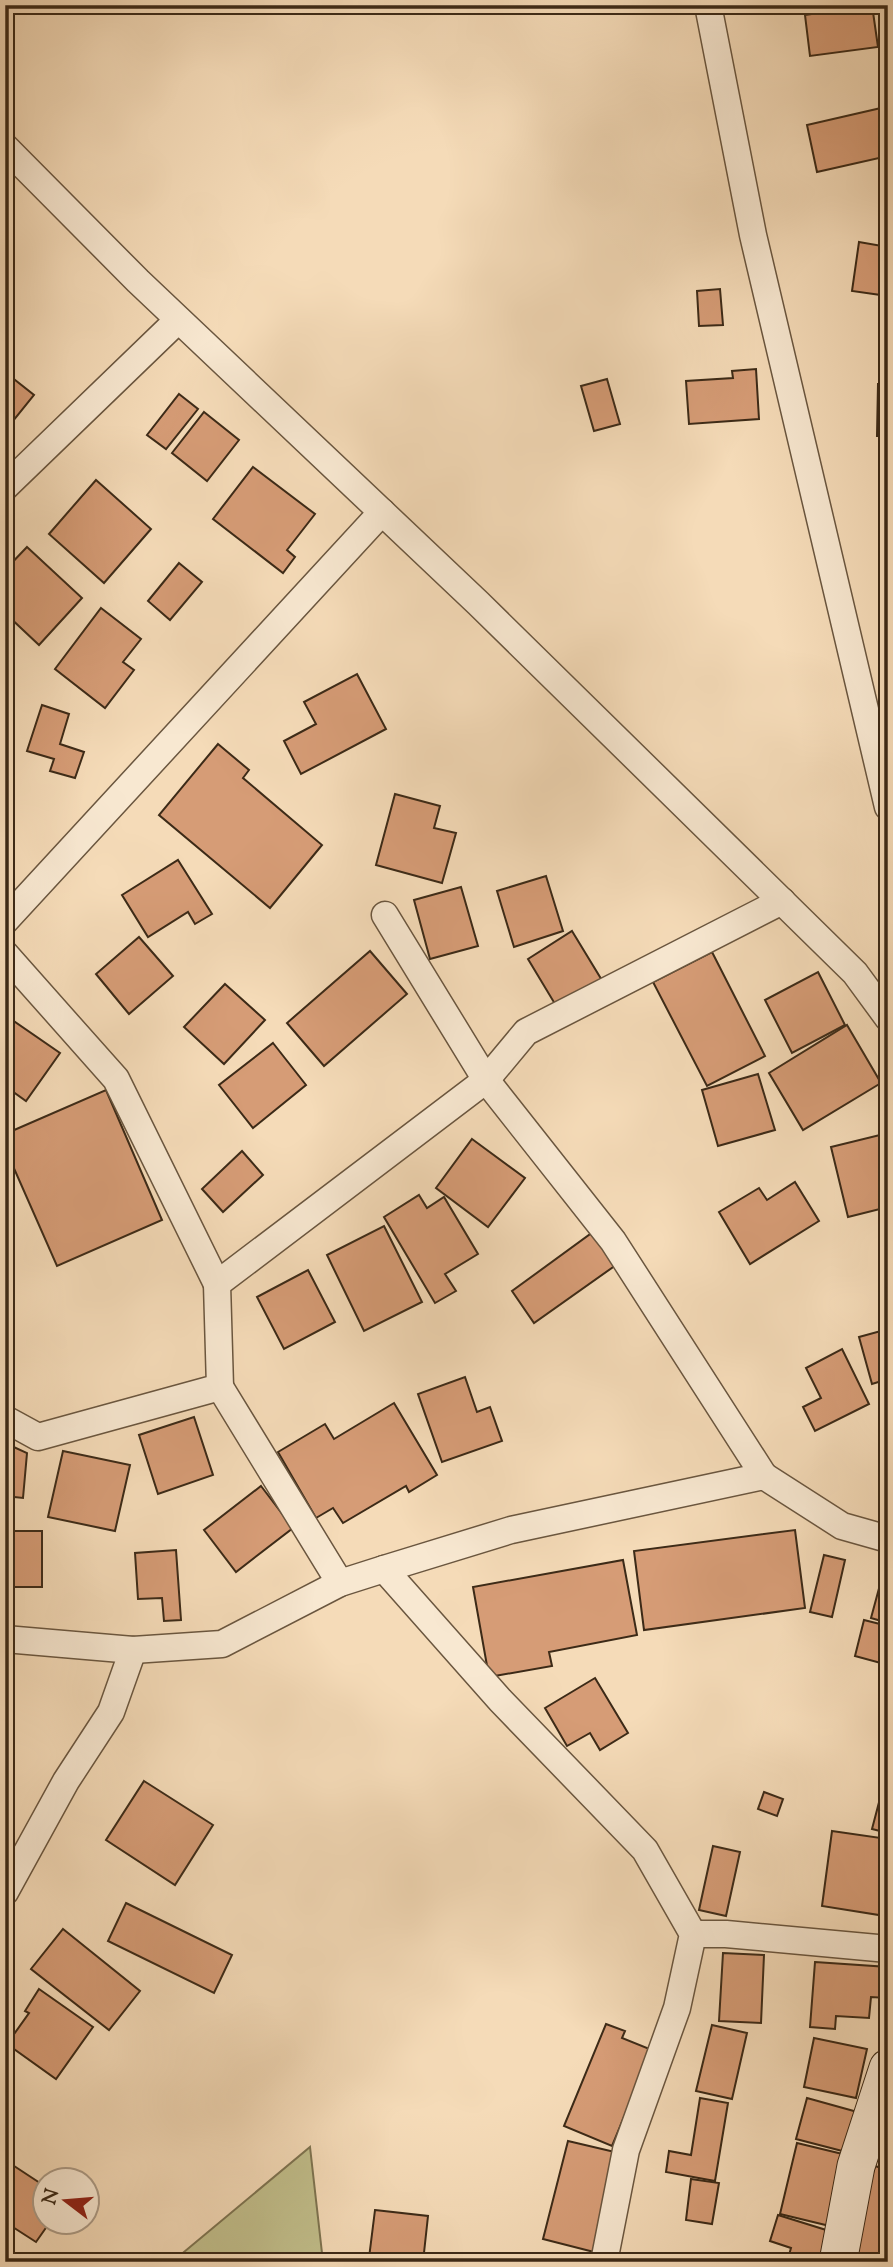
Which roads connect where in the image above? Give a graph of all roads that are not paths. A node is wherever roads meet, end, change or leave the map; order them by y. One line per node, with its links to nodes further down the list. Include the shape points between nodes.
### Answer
1 (708, 5): 6 (street, via 753,235)
2 (5, 147): 3 (street)
3 (178, 320): 4 (street); 5 (street)
4 (5, 487)
5 (382, 512): 7 (street); 9 (street)
6 (888, 807)
7 (782, 901): 11 (street, via 855,973); 12 (street, via 526,1032)
8 (385, 915): 12 (street)
9 (5, 921)
10 (5, 954): 13 (street, via 116,1079)
11 (888, 1018)
12 (486, 1080): 13 (street); 16 (street, via 613,1241)
13 (217, 1284): 14 (street)
14 (220, 1387): 15 (street, via 38,1437); 19 (street)
15 (5, 1419)
16 (764, 1476): 17 (street, via 842,1525); 18 (street, via 511,1530)
17 (888, 1539)
18 (384, 1569): 19 (street); 23 (street, via 500,1700 645,1850)
19 (340, 1583): 21 (street, via 222,1644)
20 (5, 1639): 21 (street)
21 (133, 1650): 22 (street, via 111,1712 65,1781)
22 (5, 1892)
23 (693, 1934): 24 (street); 26 (street, via 677,2008 626,2150)
24 (888, 1949)
25 (888, 2068): 27 (street, via 856,2166)
26 (604, 2262)
27 (838, 2262)

